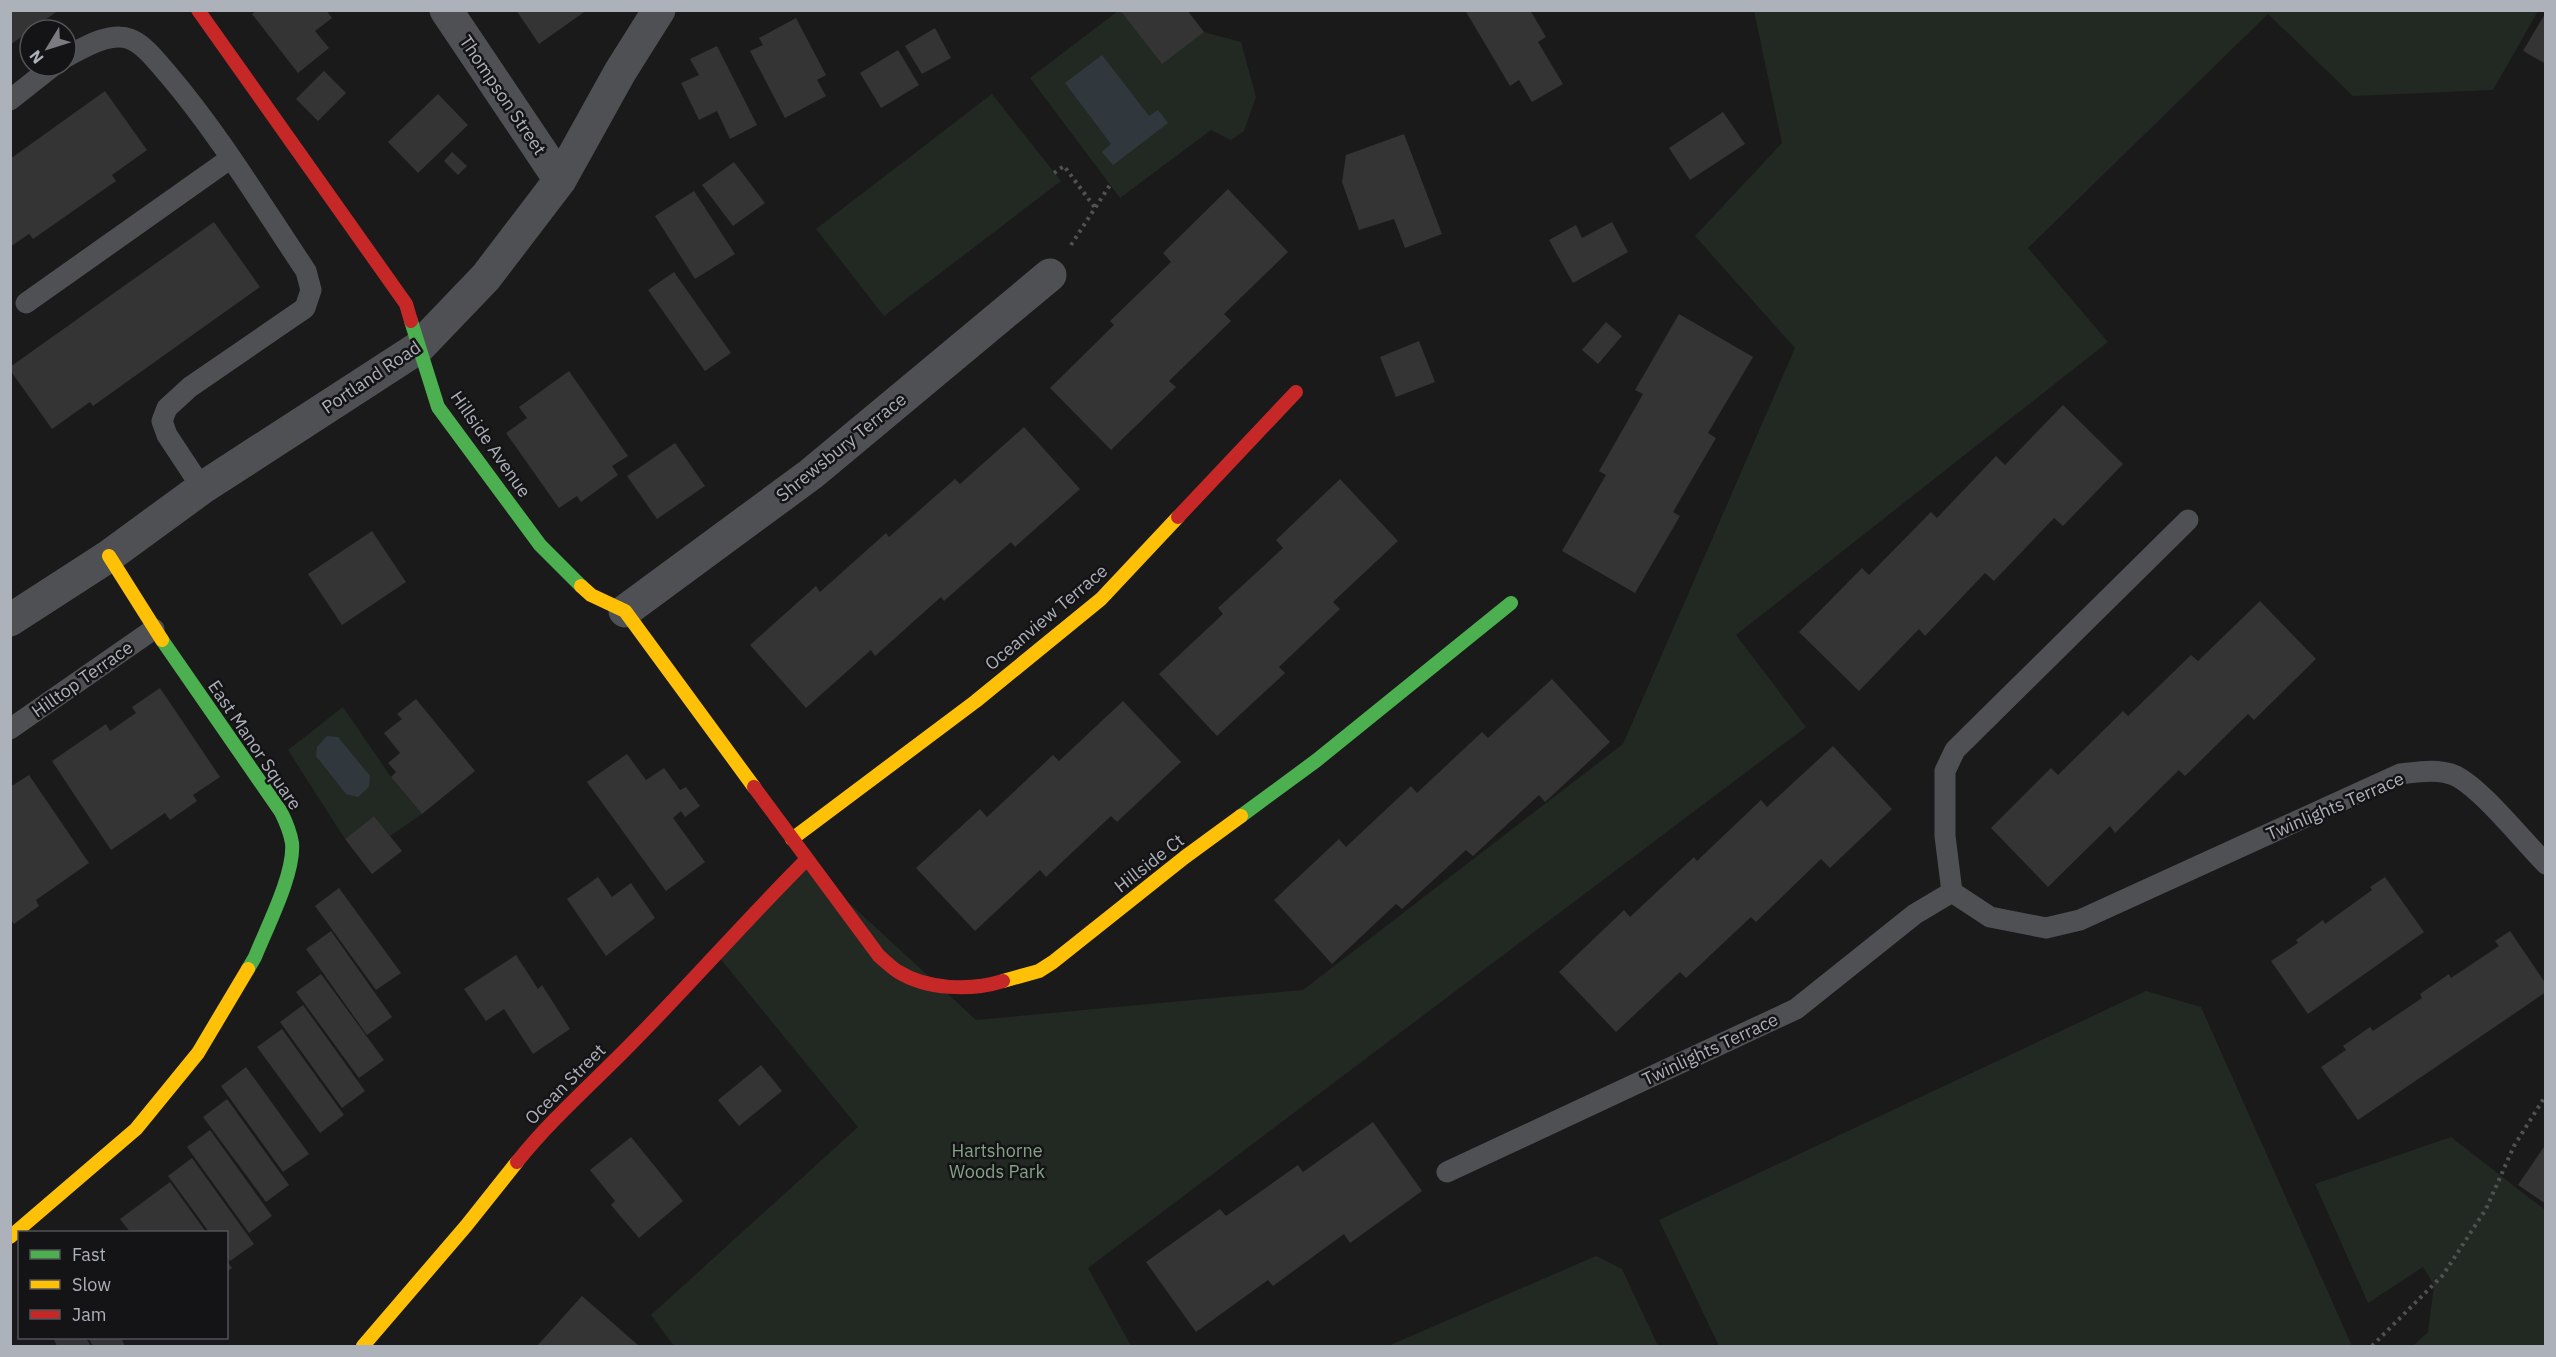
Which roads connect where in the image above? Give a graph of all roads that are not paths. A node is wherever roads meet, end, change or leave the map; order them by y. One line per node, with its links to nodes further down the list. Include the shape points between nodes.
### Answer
1 (198, 10): 11 (street, Hillside Avenue, via 406,304)
2 (446, 10): 8 (street, Thompson Street)
3 (659, 10): 8 (street, Portland Road)
4 (78, 50): 7 (lane, via 113,38 130,39 151,56 196,108)
5 (38, 78): 6 (lane)
6 (10, 100)
7 (231, 158): 10 (lane); 13 (lane, via 306,271 311,290 305,308 190,387 167,408 162,421 167,435)
8 (560, 180): 11 (street, Portland Road, via 486,277)
9 (1050, 275): 17 (street, Shrewsbury Terrace, via 811,474)
10 (26, 303)
11 (418, 348): 13 (street, Portland Road); 17 (street, Hillside Avenue, via 438,406 540,545 591,595)
12 (1296, 392): 21 (street, Oceanview Terrace, via 1101,599 976,700)
13 (202, 488): 15 (street, Portland Road)
14 (2188, 520): 24 (lane, via 1955,750 1945,771 1945,836)
15 (109, 556): 18 (street, Portland Road); 19 (street, East Manor Square)
16 (1511, 603): 22 (street, Hillside Ct, via 1317,760 1039,971 987,986 960,988 941,987 903,975 879,956)
17 (625, 611): 21 (street, Hillside Avenue)
18 (10, 620)
19 (154, 629): 20 (lane, Hilltop Terrace); 26 (street, East Manor Square, via 281,812 292,845 289,871 255,957 198,1053 136,1129)
20 (10, 729)
21 (792, 839): 22 (street, Hillside Avenue)
22 (806, 860): 27 (street, Ocean Street, via 540,1133)
23 (2546, 864): 24 (lane, Twinlights Terrace, via 2475,790 2454,776 2429,771 2400,774 2080,920 2046,928 1990,917)
24 (1952, 892): 25 (lane, Twinlights Terrace, via 1915,914 1796,1009)
25 (1448, 1172)
26 (10, 1237)
27 (363, 1347)

